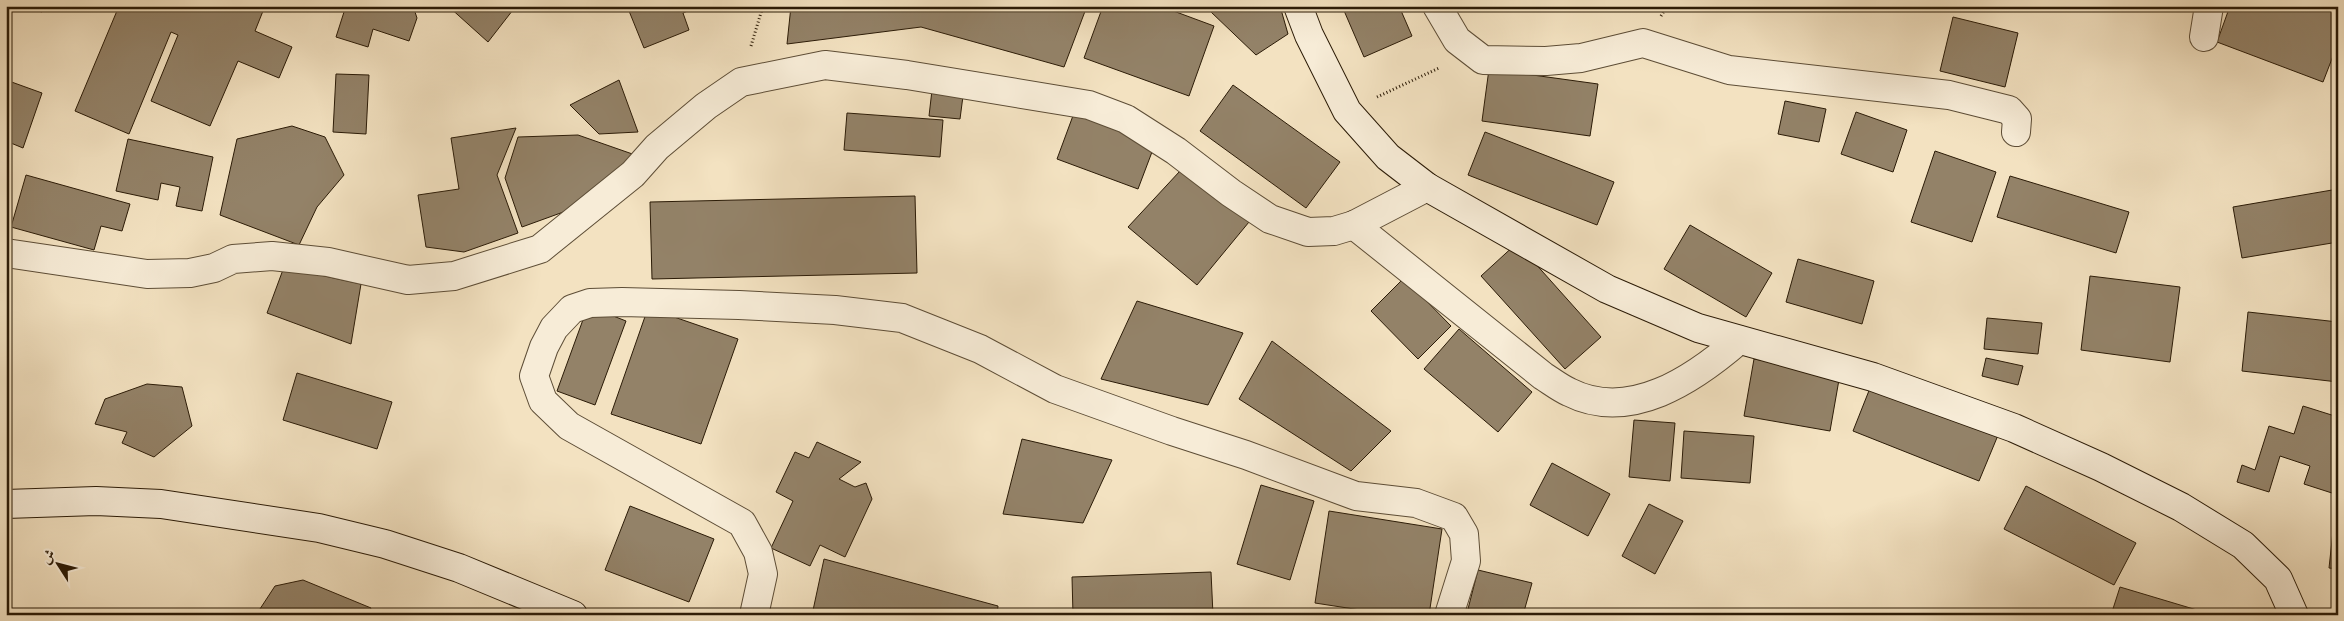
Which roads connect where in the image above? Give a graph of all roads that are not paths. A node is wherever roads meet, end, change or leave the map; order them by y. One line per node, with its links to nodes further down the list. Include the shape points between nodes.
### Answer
1 (1298, 6): 6 (street, via 1309,36 1347,111 1388,157)
2 (1437, 6): 5 (street, via 1457,40 1483,60 1581,58 1643,43 1729,70 1949,95 2009,110 2017,119)
3 (2209, 6): 4 (street)
4 (2204, 37)
5 (2016, 132)
6 (1427, 187): 7 (street); 9 (street, via 1607,289 1698,328)
7 (1354, 225): 8 (street, via 1334,231 1308,232 1270,219 1126,119 1089,105 825,65 741,82 706,106 657,147 633,174 540,249 454,276 408,280 328,262 272,256 233,259 190,274 147,274); 9 (street, via 1543,376 1570,393 1592,399 1629,402 1672,387 1708,366)
8 (6, 253)
9 (1739, 340): 14 (street, via 1892,384 2014,428 2182,507 2243,545 2278,579)
10 (6, 504): 11 (street, via 96,501 161,504 319,528 385,544 459,568)
11 (572, 615)
12 (754, 615): 13 (street, via 762,574 758,552 742,523 569,426 543,401 534,376 554,328 572,309 590,303 622,302 739,305 835,310 902,318 980,349 1056,389 1172,431 1246,454 1356,496 1416,503 1454,517 1464,534 1466,561)
13 (1449, 615)
14 (2294, 615)

